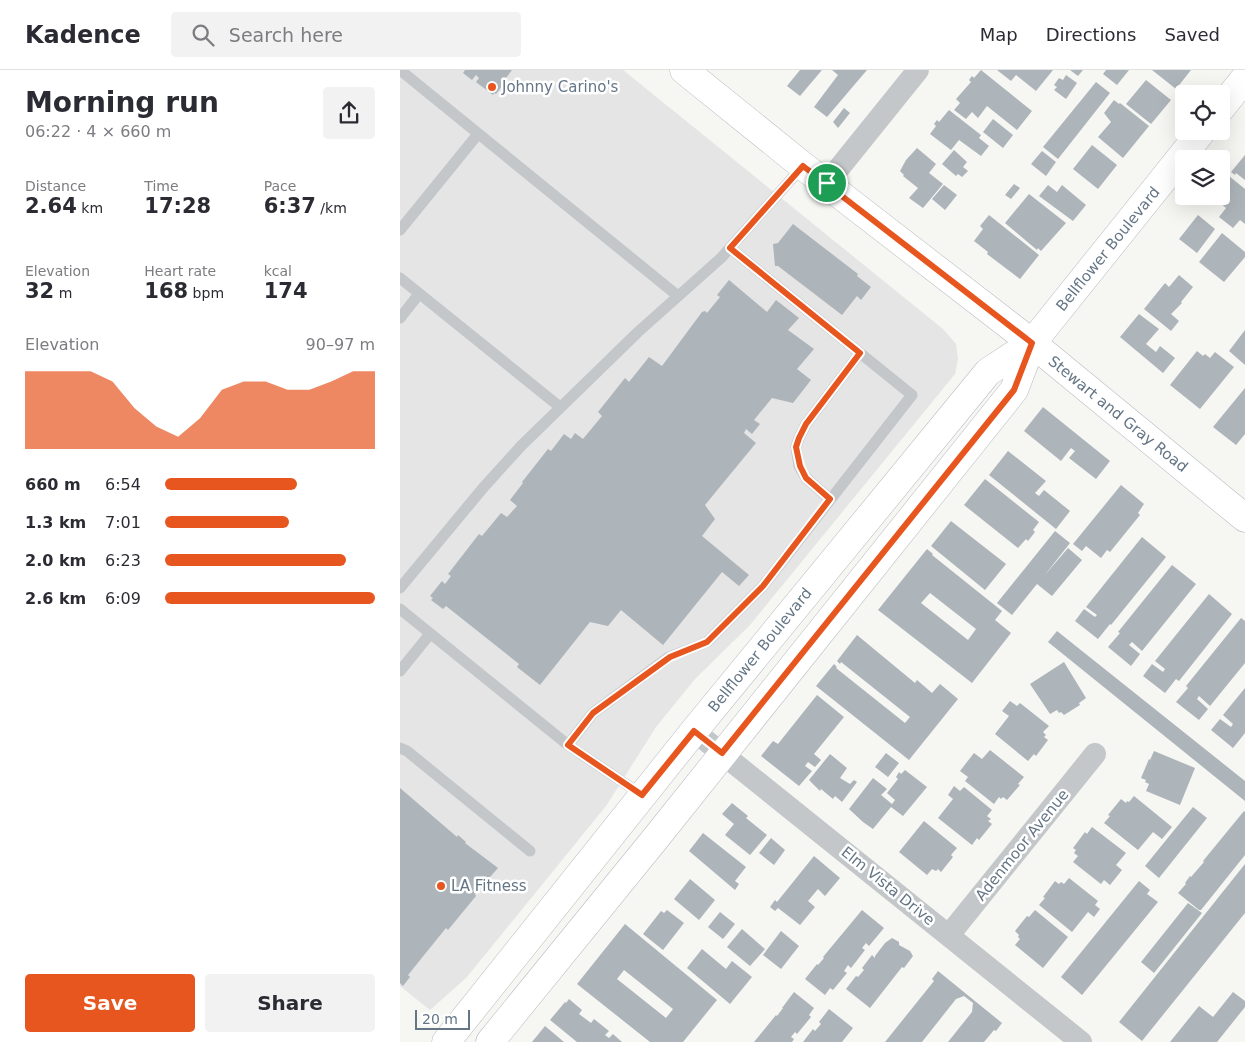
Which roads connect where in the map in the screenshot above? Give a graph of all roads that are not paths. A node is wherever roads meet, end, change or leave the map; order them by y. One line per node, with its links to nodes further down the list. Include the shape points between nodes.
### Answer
1 (400, 70): 6 (lane)
2 (684, 70): 8 (main road, Stewart and Gray Road)
3 (918, 70): 9 (street)
4 (1245, 78): 5 (main road)
5 (1230, 97)
6 (478, 134): 10 (lane); 14 (lane)
7 (1195, 140): 16 (main road, Bellflower Boulevard)
8 (803, 166): 9 (main road, Stewart and Gray Road); 11 (lane)
9 (827, 183): 16 (main road, Stewart and Gray Road)
10 (400, 230)
11 (730, 248): 14 (lane); 17 (lane)
12 (400, 278): 13 (lane)
13 (419, 294): 15 (lane); 18 (lane)
14 (678, 296): 18 (lane)
15 (400, 318)
16 (1032, 343): 20 (main road, Stewart and Gray Road); 25 (main road, Bellflower Boulevard, via 988,372); 28 (main road, Bellflower Boulevard, via 1014,390)
17 (860, 353): 19 (lane, via 806,424 796,447 806,478); 19 (lane, via 912,395)
18 (560, 407): 21 (lane, via 482,488)
19 (830, 499): 26 (lane, via 763,586 707,642 670,657 593,713)
20 (1245, 518)
21 (400, 588)
22 (400, 609): 23 (lane)
23 (430, 634): 24 (lane); 26 (lane)
24 (400, 671)
25 (694, 731): 28 (street, Elm Vista Drive); 30 (main road, Bellflower Boulevard)
26 (568, 745): 30 (lane)
27 (400, 748): 31 (lane)
28 (722, 753): 32 (street, Elm Vista Drive); 34 (main road, Bellflower Boulevard)
29 (1095, 754): 32 (street, Adenmoor Avenue)
30 (642, 795): 33 (main road, Bellflower Boulevard)
31 (530, 851)
32 (948, 936): 35 (street, Elm Vista Drive)
33 (446, 1042)
34 (490, 1042)
35 (1081, 1042)

